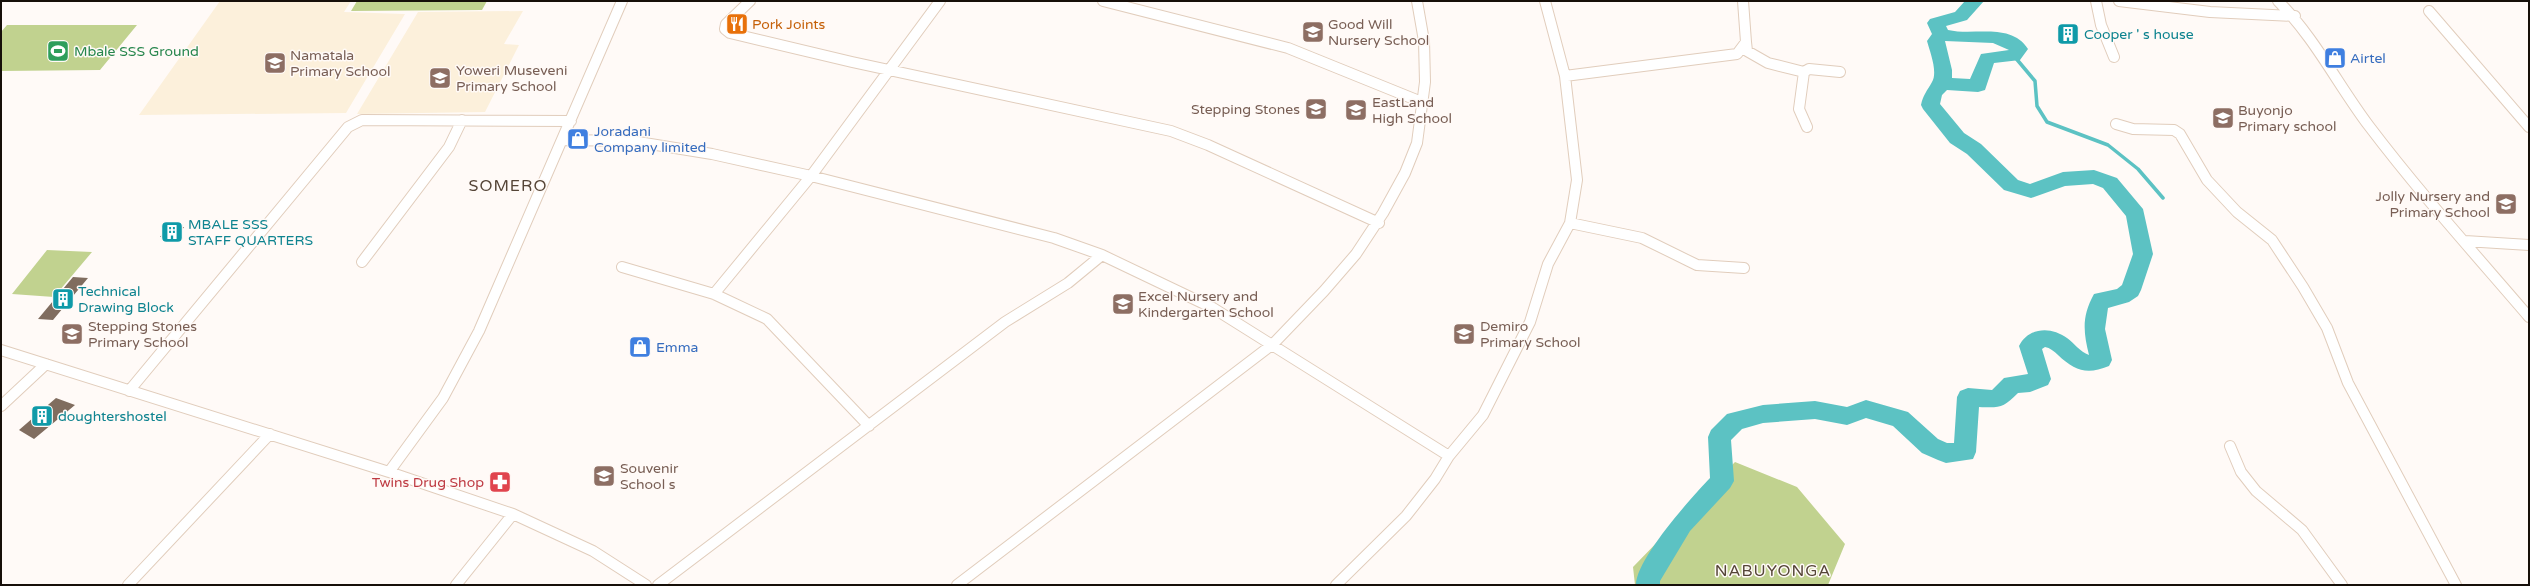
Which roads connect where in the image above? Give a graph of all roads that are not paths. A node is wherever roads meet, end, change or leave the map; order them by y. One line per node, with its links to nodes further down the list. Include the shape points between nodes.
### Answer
1 (622, 1): 21 (street)
2 (750, 1): 15 (street, via 726,24 725,29 730,33)
3 (940, 1): 15 (street)
4 (1102, 1): 19 (street, via 1288,48)
5 (1417, 1): 19 (street, via 1426,70)
6 (1545, 1): 18 (street)
7 (1743, 1): 13 (street)
8 (2096, 1): 14 (street, via 2101,25)
9 (2119, 1): 12 (street, via 2210,12)
10 (2278, 1): 12 (street)
11 (2429, 11): 24 (street)
12 (2295, 16): 29 (street, via 2340,88 2369,127)
13 (1746, 42): 16 (street, via 1747,51 1756,59 1776,67); 18 (street, via 1737,54)
14 (2114, 57)
15 (888, 70): 26 (street); 28 (street, via 1171,131 1208,145)
16 (1804, 72): 17 (street, via 1809,69); 23 (street, via 1799,109)
17 (1840, 72)
18 (1565, 76): 27 (street, via 1577,180)
19 (1424, 103): 28 (street, via 1411,163)
20 (462, 120): 21 (street); 32 (street, via 449,147); 40 (street, via 362,120 348,127)
21 (571, 121): 25 (street)
22 (2116, 124): 55 (street, via 2133,128 2174,130 2180,134 2207,180 2221,197 2272,240 2327,328 2348,383)
23 (1807, 127)
24 (2529, 127)
25 (563, 140): 26 (street, via 632,141 712,154); 46 (street, via 479,331 443,398)
26 (811, 176): 31 (street, via 1054,238); 35 (street)
27 (1570, 222): 34 (street, via 1642,238 1697,265); 45 (street, via 1548,264 1530,322 1487,408)
28 (1379, 223): 37 (street, via 1318,301)
29 (2465, 241): 30 (street); 36 (street)
30 (2529, 245)
31 (1102, 255): 37 (street, via 1213,308); 42 (street, via 1060,289 1005,322)
32 (362, 262)
33 (622, 267): 35 (street)
34 (1744, 268)
35 (714, 294): 42 (street, via 767,319)
36 (2529, 317)
37 (1273, 344): 45 (street); 52 (street)
38 (1, 350): 39 (street)
39 (46, 364): 40 (street); 41 (street)
40 (129, 391): 43 (street)
41 (1, 406)
42 (869, 426): 51 (street)
43 (270, 434): 46 (street); 48 (street)
44 (2230, 446): 54 (street, via 2241,472 2256,491 2302,530)
45 (1449, 456): 53 (street, via 1435,479 1406,516)
46 (389, 472): 47 (street)
47 (513, 514): 49 (street); 50 (street, via 593,551)
48 (128, 585)
49 (456, 585)
50 (646, 585)
51 (658, 585)
52 (957, 585)
53 (1336, 585)
54 (2342, 585)
55 (2456, 585)

